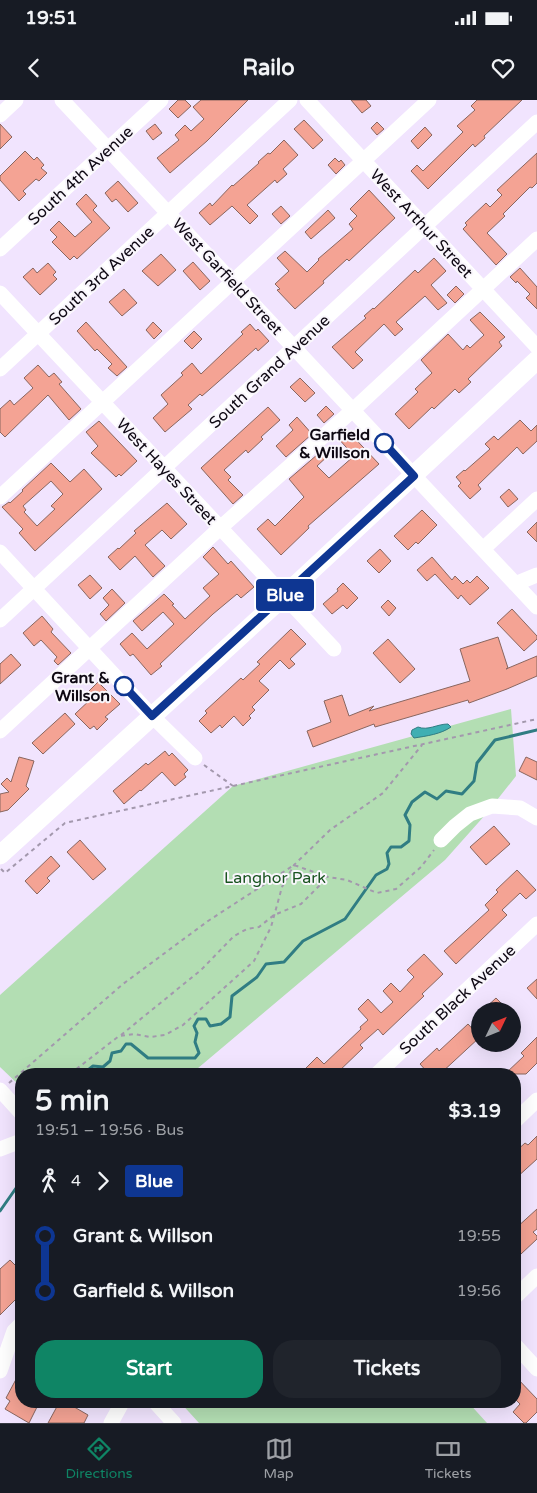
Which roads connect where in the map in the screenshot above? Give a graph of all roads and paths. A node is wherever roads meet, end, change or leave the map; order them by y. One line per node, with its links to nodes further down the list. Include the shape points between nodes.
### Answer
1 (16, 100): 7 (street)
2 (62, 100): 9 (street, West Garfield Street)
3 (161, 100): 9 (street, South 4th Avenue)
4 (290, 100): 11 (street, South 3rd Avenue)
5 (307, 100): 10 (street, West Arthur Street)
6 (430, 100): 10 (street)
7 (0, 115)
8 (537, 122): 12 (street, South Grand Avenue)
9 (108, 148): 11 (street, West Garfield Street); 14 (street, South 4th Avenue)
10 (364, 161): 12 (street, West Arthur Street); 15 (street)
11 (169, 212): 15 (street, West Garfield Street); 18 (street, South 3rd Avenue)
12 (425, 226): 16 (street, West Arthur Street); 20 (street, South Grand Avenue)
13 (537, 239): 16 (street)
14 (0, 250)
15 (234, 282): 20 (street, West Garfield Street); 23 (street)
16 (484, 289): 19 (street, West Arthur Street); 24 (street)
17 (0, 292): 18 (street, West Hayes Street)
18 (38, 334): 22 (street, South 3rd Avenue); 23 (street, West Hayes Street)
19 (537, 346)
20 (294, 347): 24 (street, West Garfield Street); 25 (street, South Grand Avenue)
21 (537, 360): 26 (main road)
22 (0, 369)
23 (103, 402): 25 (street, West Hayes Street); 27 (street)
24 (353, 410): 26 (street, West Garfield Street); 29 (street)
25 (164, 467): 29 (street, West Hayes Street); 34 (street, South Grand Avenue)
26 (414, 476): 30 (street, West Garfield Street); 35 (main road)
27 (0, 497)
28 (537, 499): 30 (street)
29 (220, 528): 35 (street, West Hayes Street); 38 (street)
30 (483, 549): 33 (street, West Garfield Street)
31 (0, 552): 34 (street)
32 (537, 575): 33 (street)
33 (515, 584): 36 (street, West Garfield Street)
34 (34, 589): 37 (street, South Grand Avenue); 38 (street)
35 (284, 596): 39 (street, West Hayes Street); 40 (main road)
36 (537, 607)
37 (0, 620)
38 (90, 649): 40 (street); 42 (street)
39 (334, 649)
40 (152, 716): 44 (street); 48 (main road)
41 (537, 719): 43 (path)
42 (0, 731)
43 (422, 744): 45 (path); 49 (path, via 383,793 330,830)
44 (195, 758): 45 (path)
45 (233, 786): 50 (path, via 65,823 5,873)
46 (537, 818): 47 (street, via 520,808 492,806 470,814)
47 (442, 840): 51 (path, via 396,889 377,893 347,880)
48 (0, 855)
49 (294, 866): 51 (path); 52 (path, via 282,887); 55 (path, via 208,921 123,984)
50 (0, 868)
51 (328, 877): 52 (path, via 301,904)
52 (274, 915): 54 (path, via 259,926 234,936 195,975); 54 (path, via 254,961 183,1025 165,1035)
53 (537, 924): 57 (street, South Black Avenue)
54 (119, 1036): 56 (path)
55 (26, 1068)
56 (78, 1068)
57 (383, 1068)
58 (15, 1077): 59 (path)
59 (0, 1090): 61 (street)
60 (537, 1100): 62 (street)
61 (15, 1106)
62 (521, 1115)
63 (15, 1143): 64 (street)
64 (0, 1149)
65 (537, 1276): 66 (street)
66 (521, 1291)
67 (15, 1330): 70 (street)
68 (521, 1352): 69 (street)
69 (537, 1369)
70 (0, 1371)
71 (119, 1408): 73 (street)
72 (160, 1408): 74 (street)
73 (111, 1423)
74 (174, 1423)

